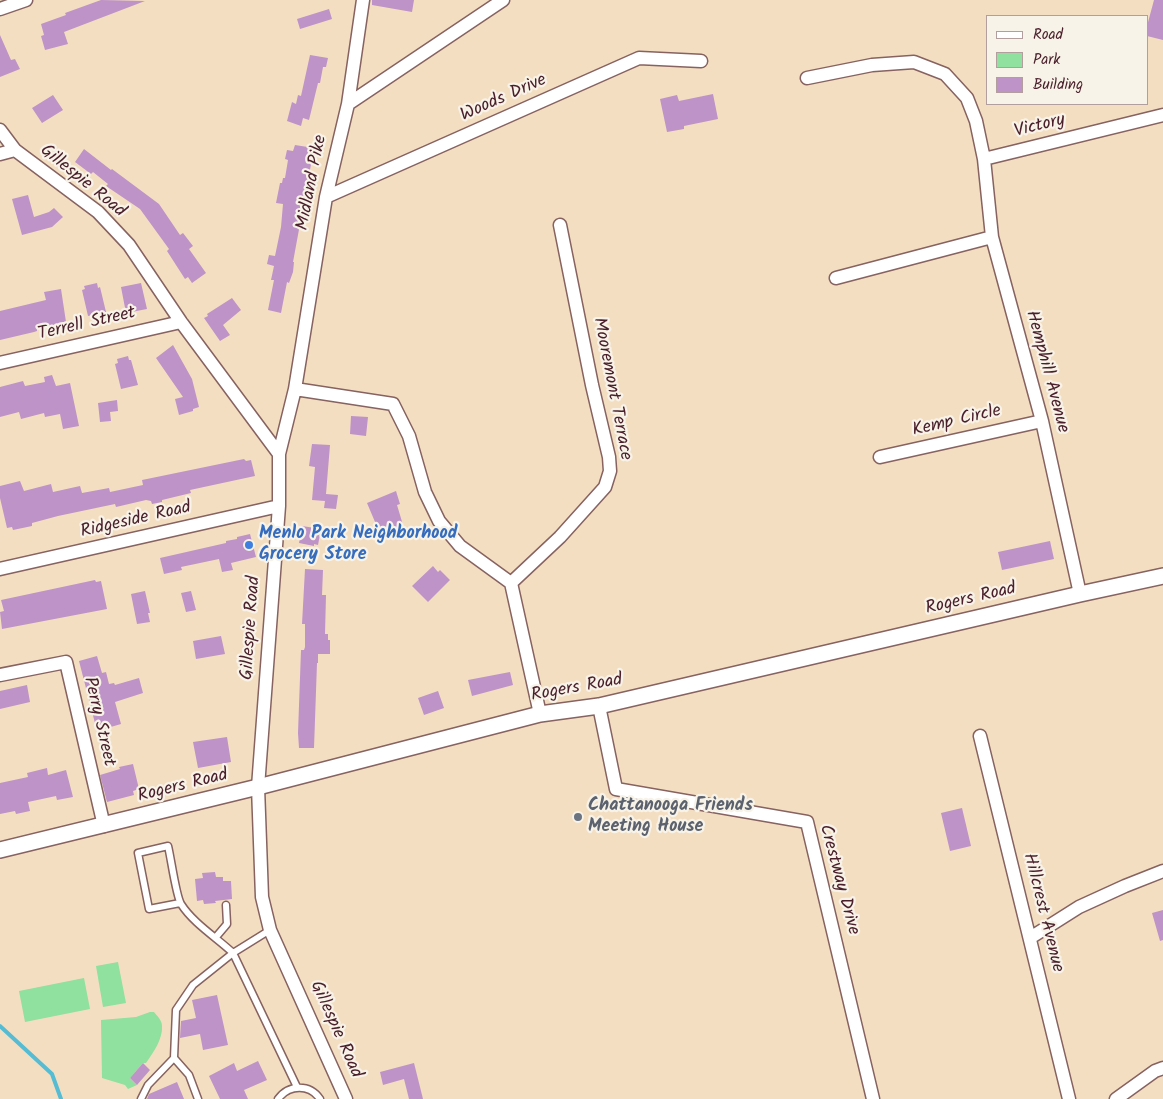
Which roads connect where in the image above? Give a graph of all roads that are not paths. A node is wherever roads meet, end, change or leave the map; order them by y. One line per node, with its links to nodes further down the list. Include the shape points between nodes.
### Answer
1 (26, 0): 4 (street)
2 (363, 0): 7 (street, Midland Pike)
3 (504, 0): 7 (street)
4 (0, 9)
5 (701, 61): 13 (street, Woods Drive, via 639,58)
6 (808, 78): 12 (street, Hemphill Avenue, via 872,65 914,62 945,74 968,98)
7 (348, 104): 13 (street, Midland Pike)
8 (1163, 115): 12 (street, Victory)
9 (0, 130): 10 (street, Gillespie Road)
10 (15, 150): 11 (street); 17 (street, Gillespie Road, via 98,212 129,245)
11 (0, 154)
12 (984, 159): 15 (street, Hemphill Avenue)
13 (326, 197): 19 (street, Midland Pike)
14 (560, 225): 26 (street, Mooremont Terrace, via 610,471 604,488 560,538)
15 (992, 237): 16 (street); 20 (street, Hemphill Avenue)
16 (836, 278)
17 (181, 322): 18 (street, Terrell Street); 21 (street, Gillespie Road)
18 (0, 363)
19 (295, 389): 21 (street, Midland Pike); 26 (street, via 393,404 409,436 425,492 439,520 460,546)
20 (1042, 421): 22 (street, Kemp Circle); 27 (street, Hemphill Avenue)
21 (279, 454): 23 (street, Gillespie Road)
22 (880, 457)
23 (279, 506): 24 (street, Ridgeside Road); 32 (street, Gillespie Road)
24 (0, 570)
25 (1163, 576): 27 (street, Rogers Road)
26 (511, 583): 30 (street)
27 (1080, 594): 29 (street, Rogers Road)
28 (0, 675): 33 (street, Perry Street, via 66,662)
29 (599, 706): 30 (street, Rogers Road); 50 (street, Crestway Drive, via 616,789 807,822)
30 (540, 714): 32 (street, Rogers Road)
31 (980, 736): 40 (street, Hillcrest Avenue)
32 (258, 788): 33 (street, Rogers Road); 38 (street, Gillespie Road, via 262,897)
33 (104, 826): 34 (street, Rogers Road)
34 (0, 850)
35 (1163, 871): 40 (street, via 1079,907)
36 (180, 903): 36 (lane, via 168,846 138,853 149,910); 39 (lane, via 198,924)
37 (226, 905): 39 (lane, via 227,924)
38 (270, 930): 41 (lane); 49 (street, Gillespie Road)
39 (216, 937): 41 (lane)
40 (1030, 938): 51 (street, Hillcrest Avenue)
41 (233, 953): 42 (lane, via 193,985 176,1010); 44 (lane)
42 (174, 1058): 45 (lane, via 148,1086); 46 (lane, via 188,1075)
43 (1163, 1068): 52 (street)
44 (297, 1087): 47 (lane, via 285,1091); 48 (lane, via 310,1090)
45 (141, 1099)
46 (198, 1099)
47 (278, 1099)
48 (320, 1099)
49 (346, 1099)
50 (873, 1099)
51 (1069, 1099)
52 (1116, 1099)

